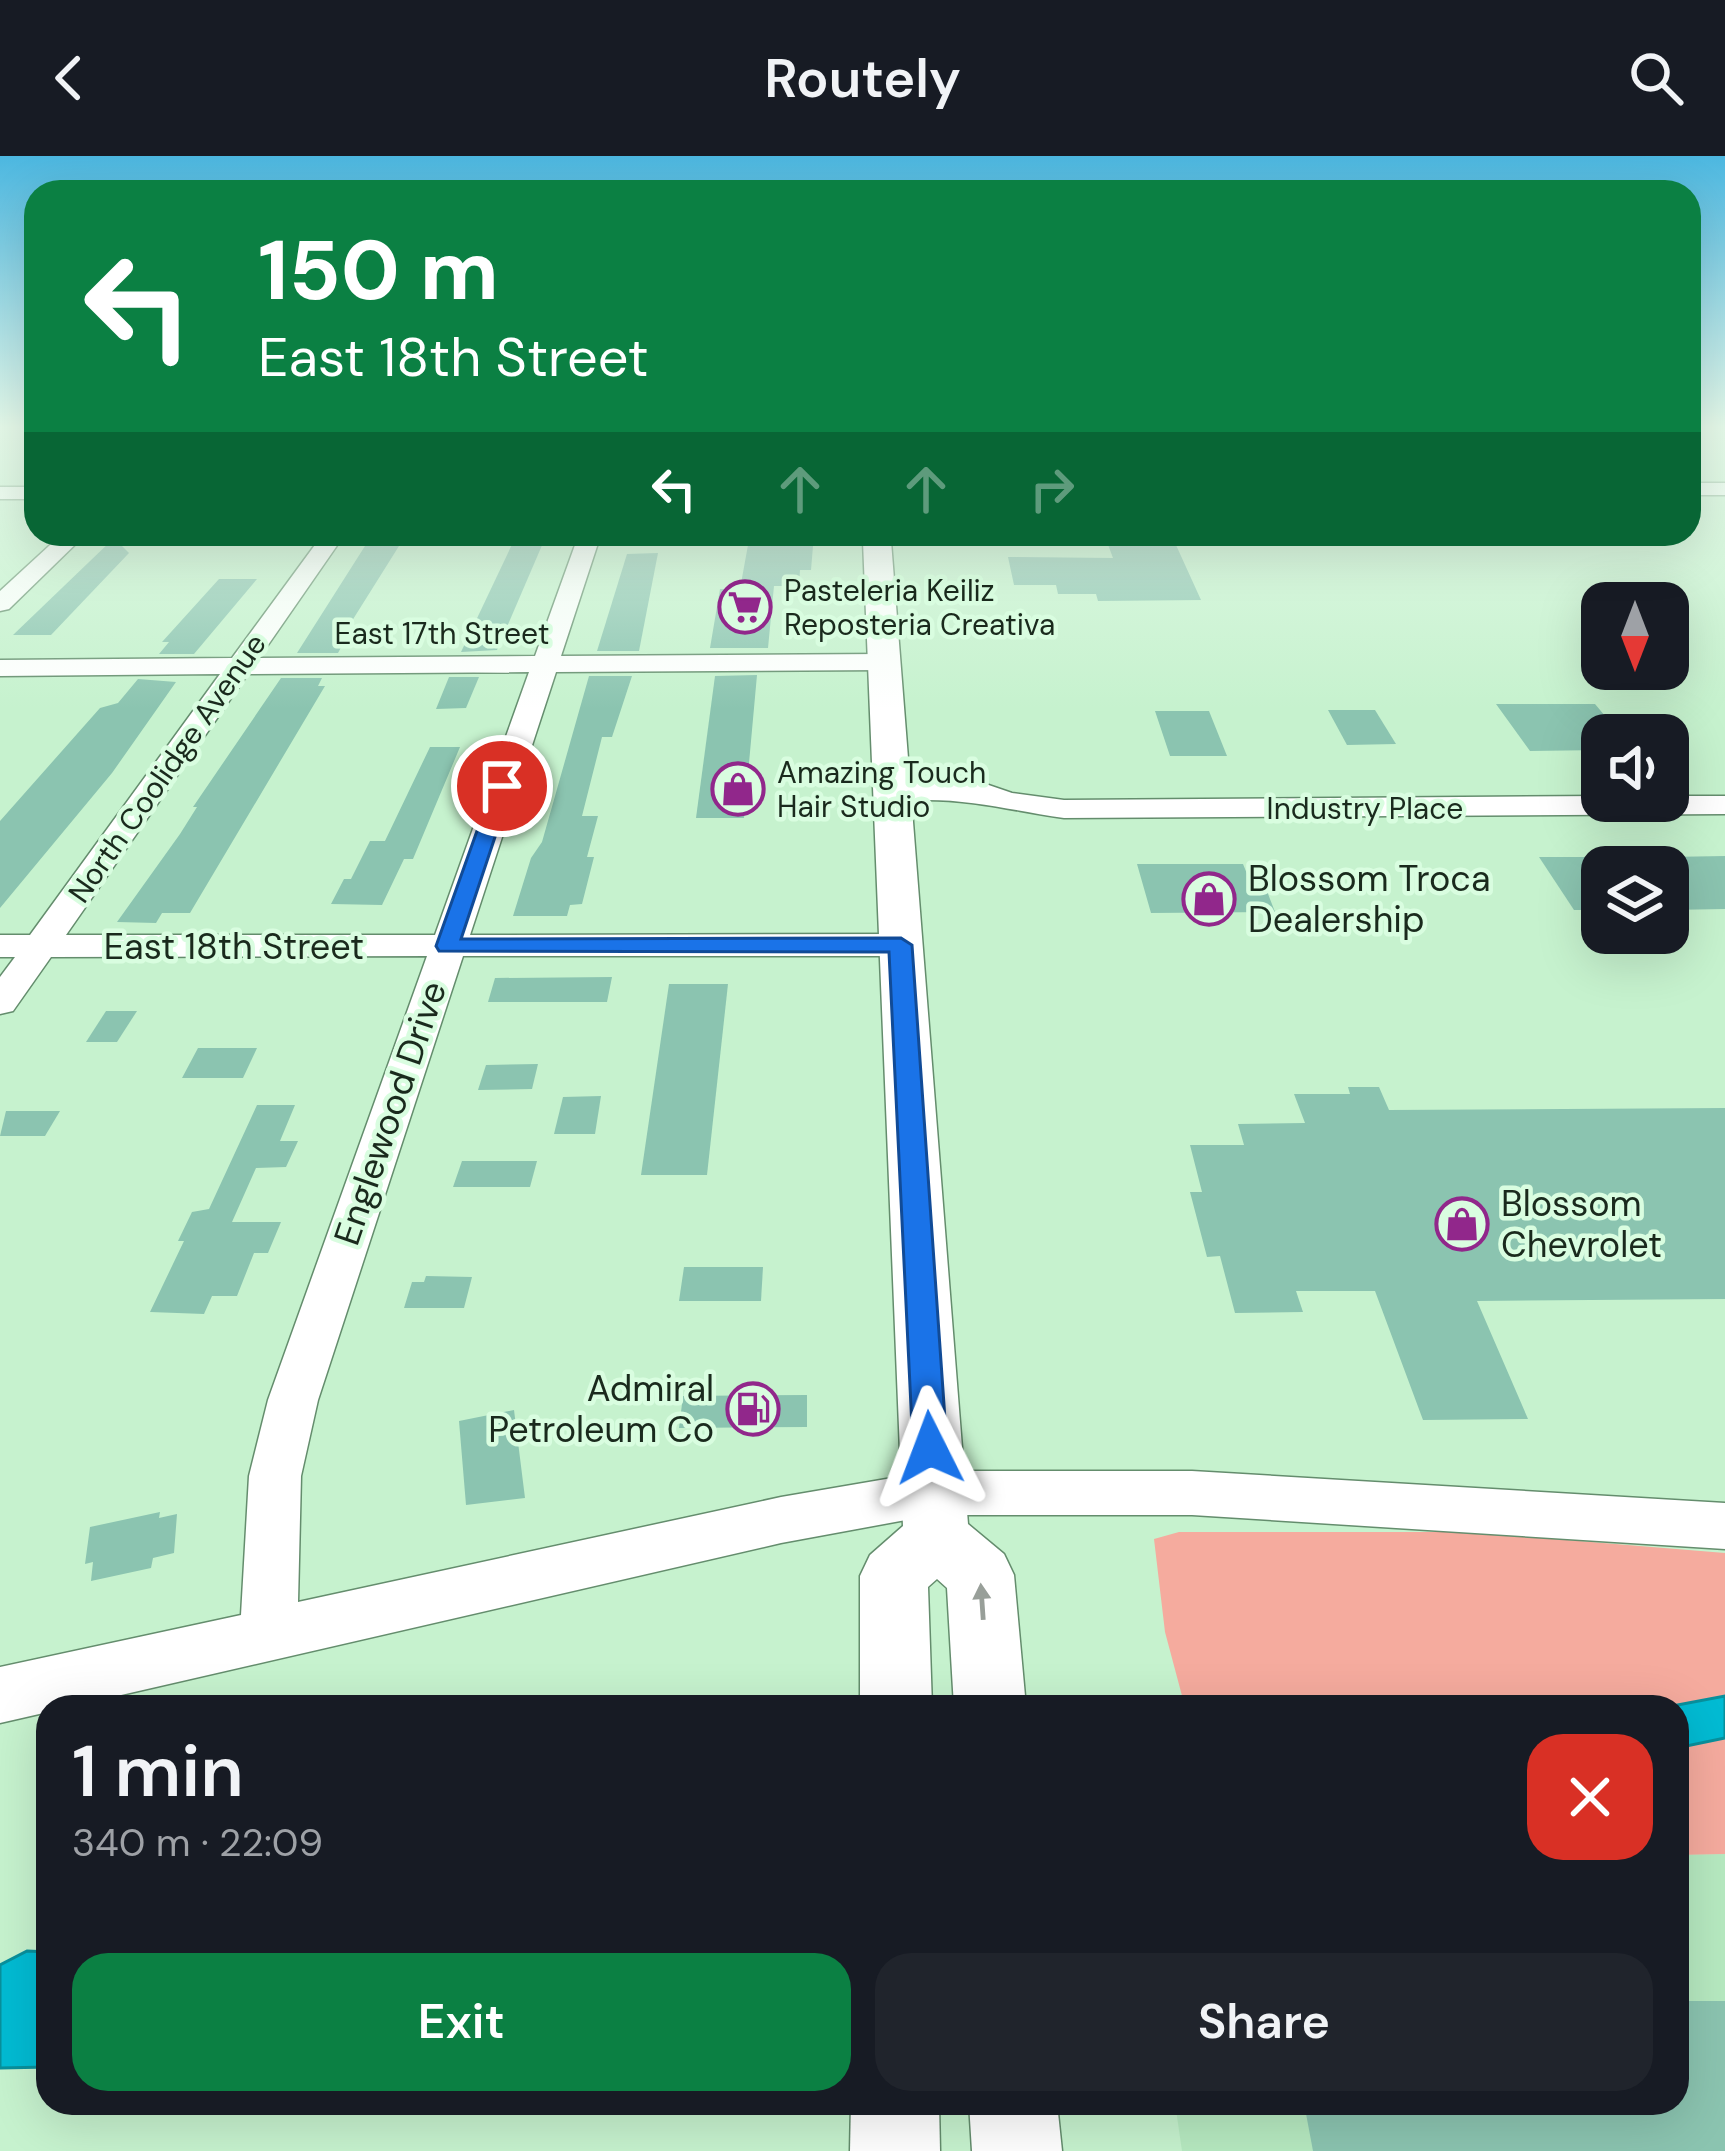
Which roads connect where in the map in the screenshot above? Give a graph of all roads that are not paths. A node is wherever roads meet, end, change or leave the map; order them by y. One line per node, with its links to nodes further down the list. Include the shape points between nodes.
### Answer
1 (62, 546): 5 (street)
2 (325, 546): 8 (street, North Coolidge Avenue)
3 (586, 546): 7 (street, Englewood Drive)
4 (878, 546): 6 (main road)
5 (0, 604)
6 (884, 662): 7 (street, East 17th Street); 10 (main road)
7 (544, 666): 8 (street, East 17th Street); 15 (street, Englewood Drive)
8 (239, 667): 9 (street, East 17th Street); 14 (street, North Coolidge Avenue)
9 (0, 668)
10 (893, 801): 11 (street, Industry Place, via 972,810 1006,801 1064,809); 12 (main road)
11 (1725, 805)
12 (901, 945): 15 (street, East 18th Street); 17 (main road)
13 (0, 946): 14 (street, East 18th Street)
14 (41, 946): 15 (street, East 18th Street); 16 (street, North Coolidge Avenue)
15 (447, 946): 19 (street, Englewood Drive, via 293,1400 275,1476)
16 (0, 1003)
17 (934, 1515): 18 (street, via 1192,1493); 19 (street, via 781,1520); 21 (main road, via 894,1576); 22 (main road, one-way to 17, via 980,1575)
18 (1725, 1526)
19 (268, 1636): 20 (street)
20 (0, 1695)
21 (896, 1695)
22 (989, 1695)
23 (895, 2115): 25 (main road)
24 (1014, 2115): 26 (main road)
25 (895, 2151)
26 (1017, 2151)

